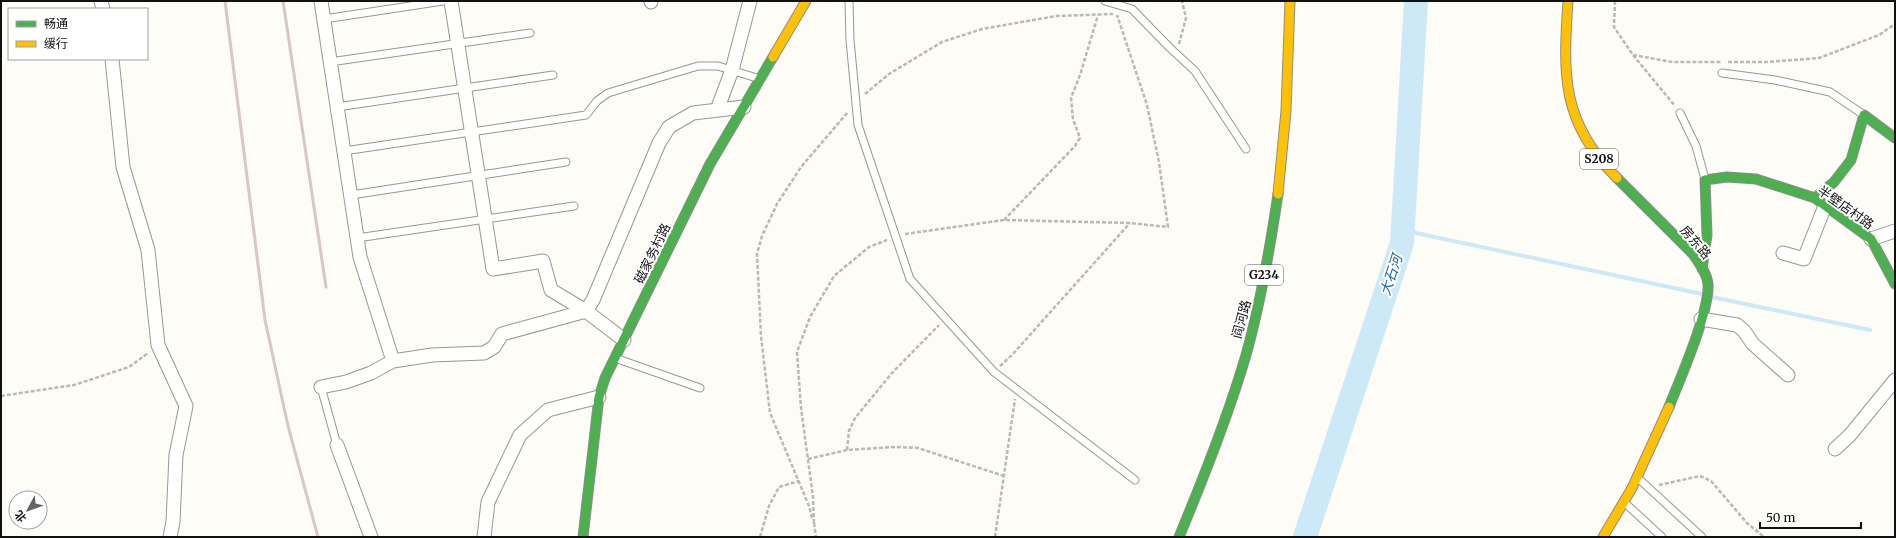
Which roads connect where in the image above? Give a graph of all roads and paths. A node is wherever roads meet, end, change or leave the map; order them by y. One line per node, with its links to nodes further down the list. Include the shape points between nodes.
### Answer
1 (321, 1): 16 (street)
2 (443, 1): 16 (lane)
3 (450, 1): 19 (street)
4 (750, 1): 24 (street)
5 (806, 1): 27 (main road, 磁家务村路)
6 (849, 1): 29 (lane)
7 (1105, 1): 13 (lane)
8 (1128, 1): 13 (lane)
9 (1182, 1): 20 (path, via 1186,18)
10 (1290, 1): 90 (main road, 阎河路 / G234, via 1290,62 1278,186 1261,294 1238,379 1214,452)
11 (1568, 1): 54 (main road, 房东路 / S208, via 1565,49 1567,92 1577,124 1605,166 1687,248)
12 (1615, 1): 21 (path, via 1614,26)
13 (1132, 9): 15 (path); 20 (lane)
14 (1098, 14): 15 (path); 29 (path, via 1049,17 982,29 942,42 890,74); 47 (path, via 1071,98 1073,119 1080,138)
15 (1117, 14): 48 (path, via 1147,105 1160,162 1168,227)
16 (324, 19): 23 (street)
17 (1895, 24): 21 (path, via 1879,36 1819,58 1766,62 1672,62)
18 (530, 33): 19 (lane)
19 (457, 44): 23 (lane); 28 (street)
20 (1176, 54): 37 (lane, via 1195,71)
21 (1633, 55): 33 (path)
22 (112, 60): 60 (street, via 123,167 148,250)
23 (330, 62): 30 (street)
24 (732, 70): 27 (lane); 32 (street); 35 (lane, via 718,66 698,66 608,93 586,115)
25 (1722, 73): 34 (lane, via 1775,80 1830,92)
26 (553, 75): 28 (lane)
27 (760, 79): 31 (main road, 磁家务村路)
28 (464, 88): 30 (lane); 35 (street)
29 (856, 102): 50 (lane, via 858,125); 78 (path, via 801,167 777,204 762,236 757,254 761,336 770,413)
30 (337, 107): 38 (street)
31 (744, 107): 32 (street); 59 (main road, 磁家务村路, via 710,164)
32 (717, 110): 56 (street, via 693,113 669,127 659,143 593,300)
33 (1680, 113): 41 (lane, via 1696,146)
34 (1864, 115): 36 (main road); 43 (main road, via 1850,160 1834,182)
35 (471, 132): 38 (lane); 40 (street)
36 (1895, 138)
37 (1246, 149)
38 (344, 151): 42 (street)
39 (566, 162): 40 (lane)
40 (478, 176): 42 (lane); 46 (street)
41 (1705, 180): 43 (main road, 半壁店村路, via 1728,177 1756,179); 54 (main road, via 1708,228)
42 (351, 195): 51 (street)
43 (1815, 198): 45 (main road, 半壁店村路)
44 (574, 206): 46 (lane)
45 (1825, 206): 52 (main road, 半壁店村路); 53 (street, via 1804,259)
46 (485, 219): 51 (lane); 56 (street, via 493,269 542,262 550,290)
47 (1004, 220): 48 (path); 50 (path)
48 (1130, 223): 63 (path)
49 (1895, 231): 52 (street)
50 (895, 236): 58 (lane, via 910,279); 74 (path, via 869,247 834,276 810,317 796,352)
51 (357, 238): 62 (street, via 360,257)
52 (1871, 239): 55 (main road, 半壁店村路)
53 (1783, 253)
54 (1702, 269): 57 (main road, 房东路 / S208, via 1708,283)
55 (1895, 284)
56 (586, 311): 59 (street); 62 (street, via 502,334 494,347 484,353 432,355)
57 (1702, 315): 64 (street, via 1737,326); 76 (main road, 房东路 / S208)
58 (946, 319): 63 (lane); 73 (path, via 892,373 854,418 849,431)
59 (624, 340): 61 (main road, 磁家务村路)
60 (158, 345): 69 (path, via 129,367 74,385); 83 (street, via 186,406 176,455)
61 (615, 358): 67 (lane); 70 (main road, 磁家务村路)
62 (393, 361): 66 (street, via 372,373)
63 (994, 372): 68 (lane)
64 (1788, 375)
65 (1895, 380): 72 (street, via 1850,435)
66 (321, 387): 71 (lane)
67 (700, 388)
68 (1016, 389): 75 (path); 77 (lane)
69 (1, 396)
70 (599, 397): 85 (street, via 548,410 520,434 488,502); 86 (main road, 磁家务村路)
71 (337, 445): 84 (street)
72 (1835, 449)
73 (847, 450): 74 (path); 75 (path, via 918,448)
74 (808, 459): 81 (path)
75 (1004, 476): 89 (path)
76 (1638, 479): 79 (lane); 80 (main road, 房东路 / S208)
77 (1135, 480)
78 (799, 481): 81 (path); 87 (path, via 779,487 769,506)
79 (1649, 488): 92 (lane); 93 (path, via 1700,476 1711,482 1747,523)
80 (1624, 502): 82 (main road, 房东路 / S208); 91 (lane)
81 (814, 523): 88 (path)
82 (1608, 533)
83 (170, 537)
84 (371, 537)
85 (484, 537)
86 (583, 537)
87 (760, 537)
88 (816, 537)
89 (995, 537)
90 (1179, 537)
91 (1662, 537)
92 (1702, 537)
93 (1764, 537)

